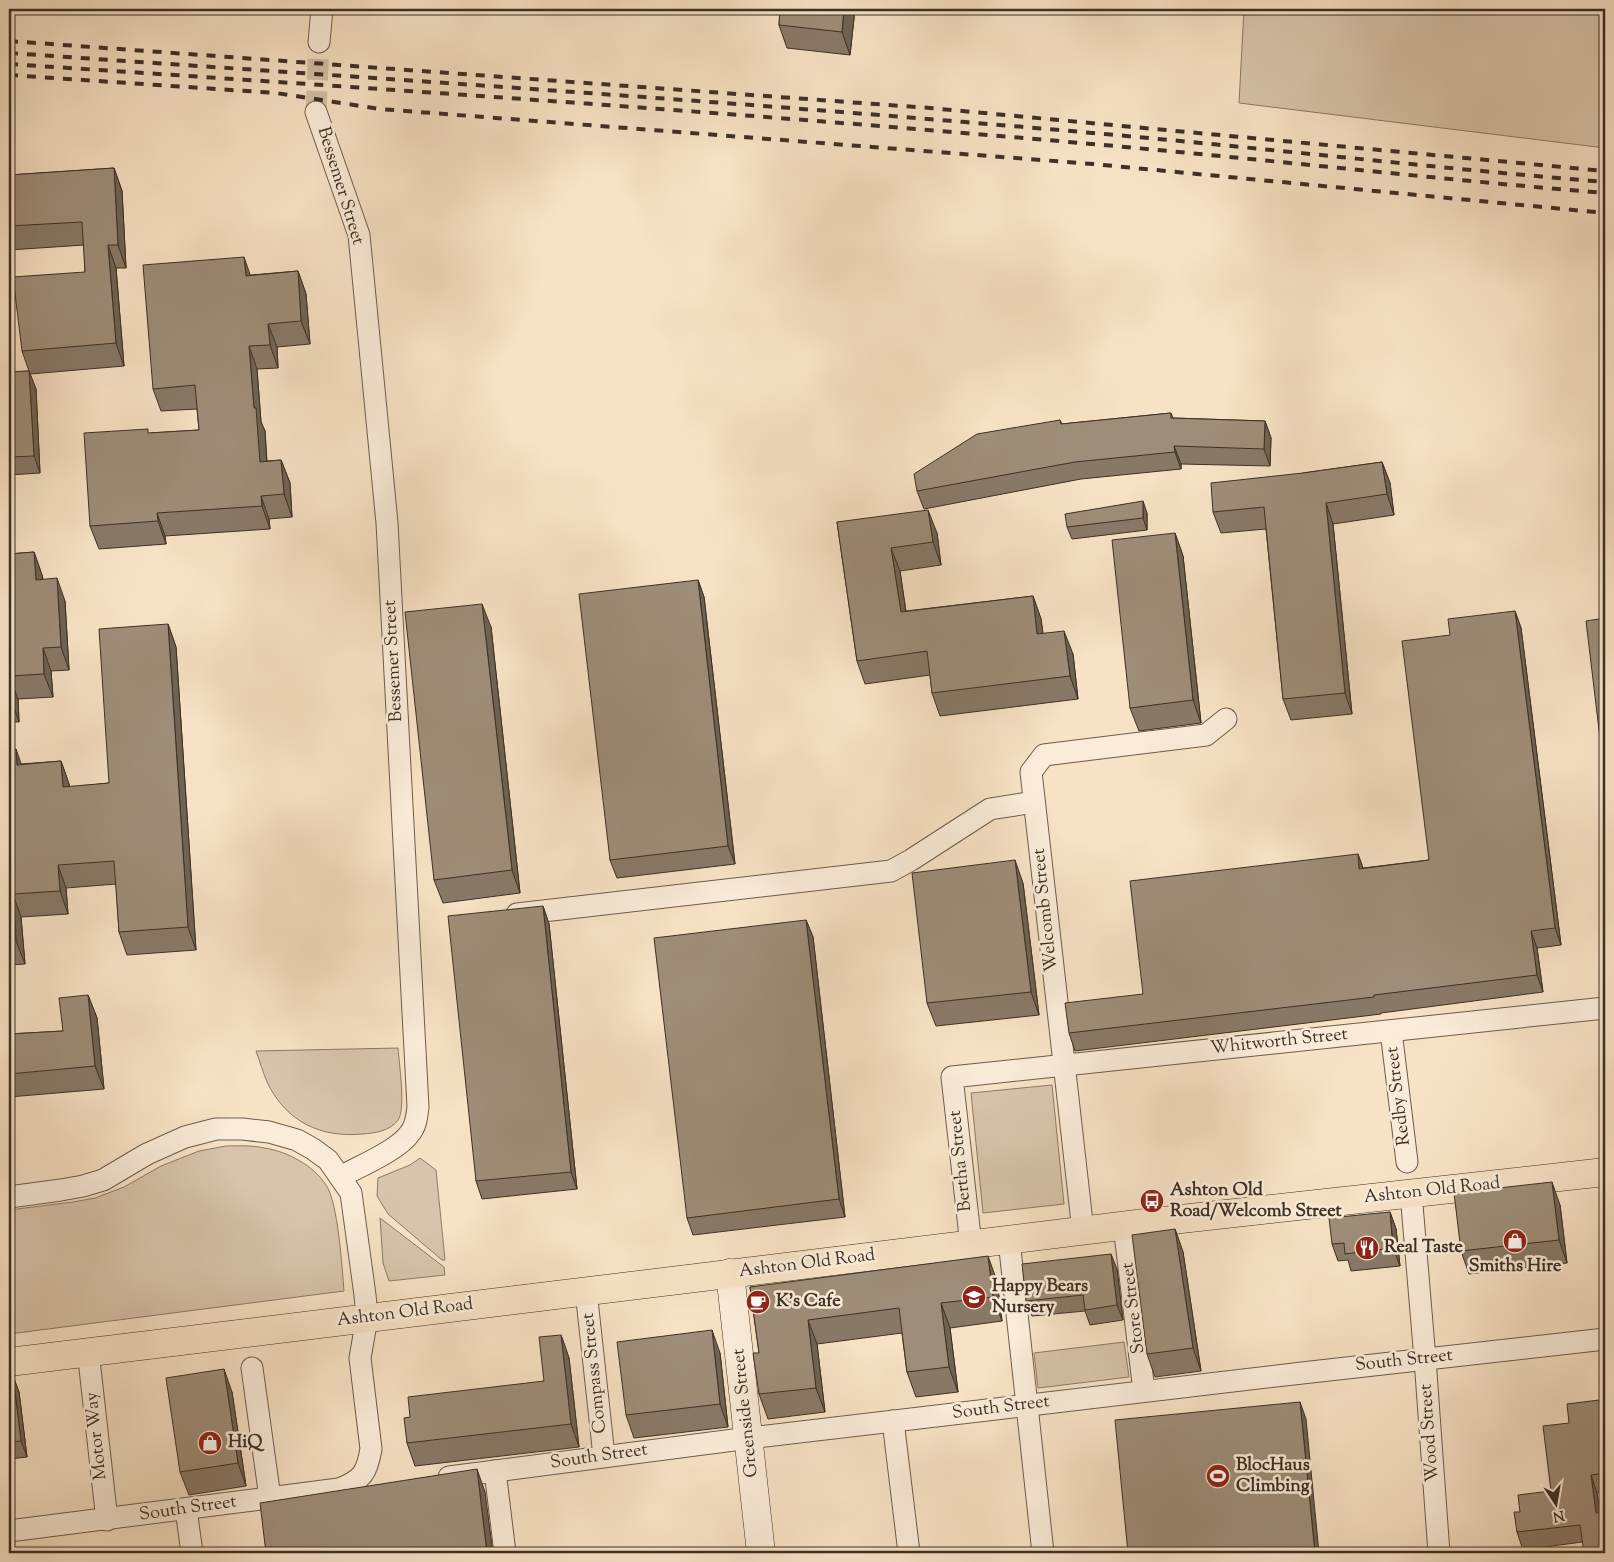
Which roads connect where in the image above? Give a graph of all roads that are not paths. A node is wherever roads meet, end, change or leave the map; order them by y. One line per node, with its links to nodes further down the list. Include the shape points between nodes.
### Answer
1 (322, 9): 2 (street)
2 (319, 42)
3 (316, 112): 13 (street, Bessemer Street, via 359,235 387,523 418,1107 410,1134 398,1145)
4 (1226, 719): 5 (street, Welcomb Street, via 1206,735 1044,755 1031,772)
5 (1034, 802): 6 (street, via 990,809 891,871); 9 (street, Welcomb Street)
6 (499, 916)
7 (1605, 1008): 8 (street, Whitworth Street)
8 (1391, 1031): 9 (street, Whitworth Street); 11 (street, Redby Street)
9 (1063, 1065): 10 (street, Whitworth Street); 17 (street, Welcomb Street)
10 (952, 1077): 19 (street, Bertha Street)
11 (1407, 1162)
12 (1605, 1172): 14 (highway, Ashton Old Road)
13 (340, 1177): 15 (street, via 328,1160 297,1140 269,1132 216,1129 185,1137 147,1154 103,1180); 22 (street, via 351,1193)
14 (1411, 1193): 16 (highway, Ashton Old Road); 25 (street, Wood Street)
15 (9, 1197)
16 (1124, 1226): 17 (highway, Ashton Old Road); 28 (street, Store Street)
17 (1082, 1231): 18 (highway, Ashton Old Road)
18 (1009, 1240): 19 (highway, Ashton Old Road); 29 (street)
19 (971, 1244): 20 (highway, Ashton Old Road)
20 (730, 1273): 21 (highway, Ashton Old Road); 31 (street, Greenside Street)
21 (586, 1291): 22 (highway, Ashton Old Road); 32 (street, Compass Street)
22 (367, 1318): 24 (highway, Ashton Old Road); 35 (street, South Street, via 360,1358 371,1449 363,1474 354,1484 339,1489)
23 (1605, 1339): 25 (street, South Street)
24 (88, 1351): 26 (highway, Ashton Old Road); 37 (street, Motor Way)
25 (1425, 1359): 28 (street, South Street); 44 (street, Wood Street)
26 (9, 1362)
27 (252, 1368): 35 (street)
28 (1144, 1391): 29 (street, South Street)
29 (1026, 1406): 30 (street, South Street); 43 (street)
30 (893, 1421): 31 (street, South Street); 42 (street)
31 (748, 1438): 32 (street, South Street); 41 (street, Greenside Street)
32 (604, 1456): 33 (street, South Street)
33 (495, 1471): 34 (street, South Street); 40 (street)
34 (427, 1480)
35 (270, 1498): 36 (street, South Street)
36 (186, 1509): 37 (street, South Street); 39 (street)
37 (107, 1520): 38 (street, South Street)
38 (9, 1532)
39 (192, 1553)
40 (505, 1553)
41 (761, 1553)
42 (909, 1553)
43 (1043, 1553)
44 (1439, 1553)

